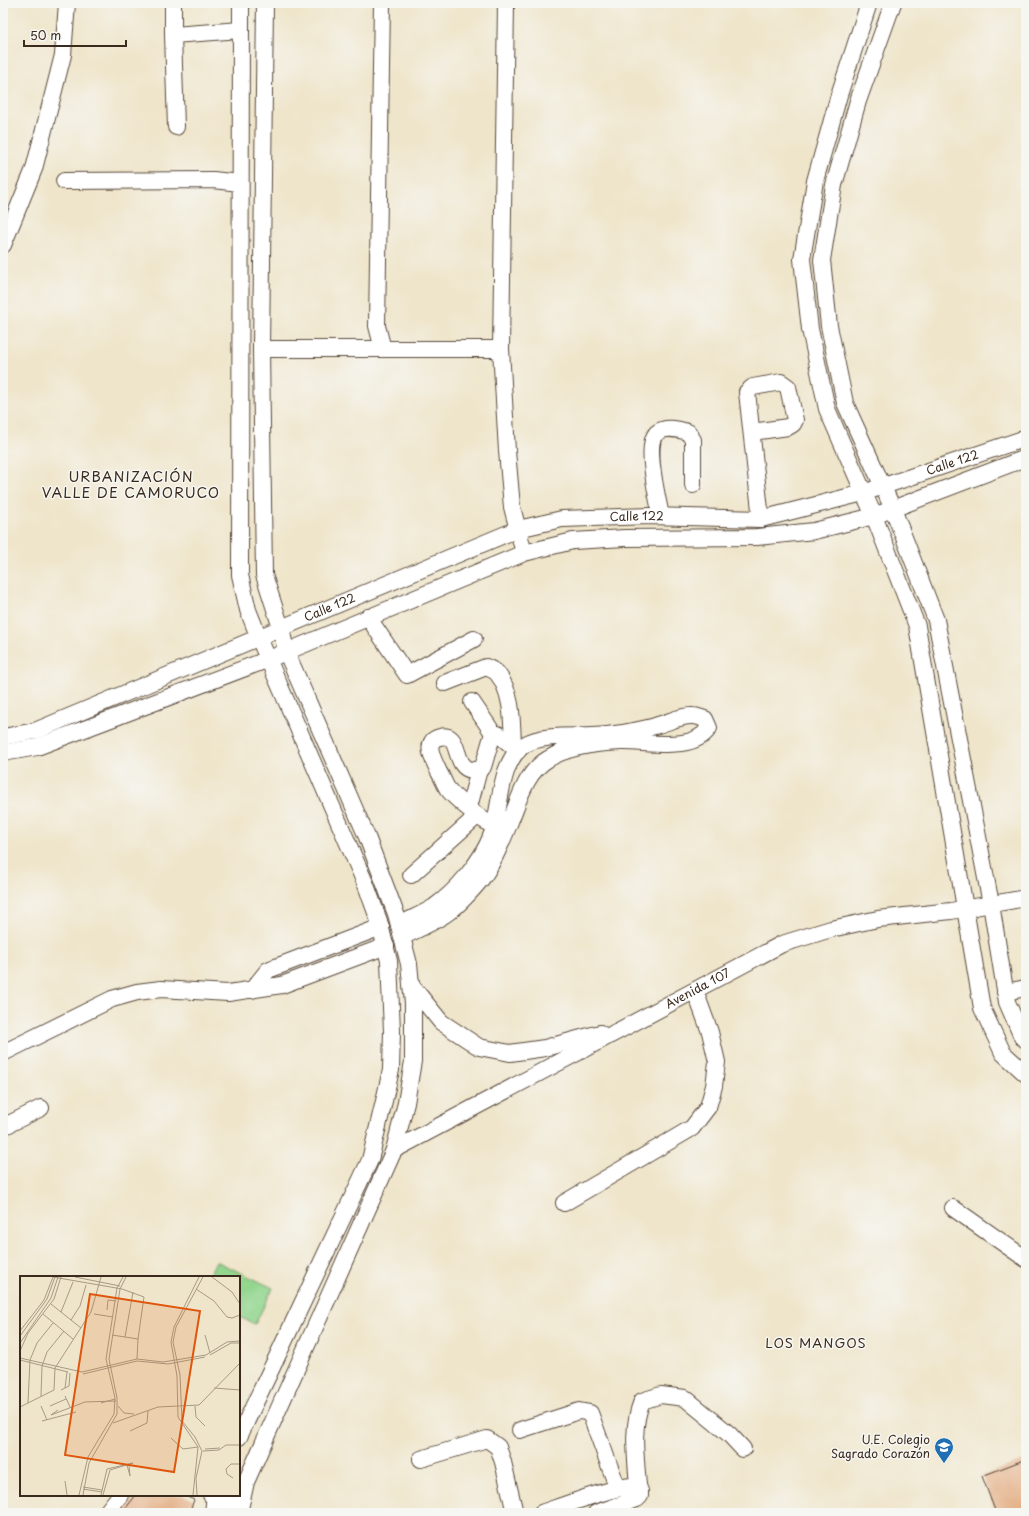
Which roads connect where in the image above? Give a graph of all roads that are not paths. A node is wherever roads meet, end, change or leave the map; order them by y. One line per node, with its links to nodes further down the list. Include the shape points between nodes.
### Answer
1 (67, 3): 14 (street, via 63,55 34,169)
2 (173, 3): 10 (street)
3 (241, 3): 9 (street)
4 (265, 3): 15 (street)
5 (382, 3): 16 (street, via 377,326)
6 (506, 3): 17 (street)
7 (869, 3): 25 (street, via 839,96 816,181 802,260 810,329 827,409)
8 (893, 3): 24 (street, via 858,101 834,185 822,260 829,326 845,403)
9 (241, 30): 10 (street); 13 (street)
10 (173, 35): 11 (street)
11 (176, 127)
12 (64, 180): 13 (street, via 213,180)
13 (240, 183): 18 (street)
14 (3, 245)
15 (261, 349): 16 (street); 19 (street)
16 (383, 349): 17 (street)
17 (501, 349): 30 (street, via 512,507)
18 (240, 387): 19 (street); 34 (street, via 240,575 248,610)
19 (262, 387): 33 (street, via 264,575)
20 (752, 432): 29 (street)
21 (1026, 438): 24 (street, Calle 122)
22 (1026, 458): 26 (street, Calle 122)
23 (693, 485): 27 (street, via 691,436 688,432 678,429 657,432 652,439 653,475)
24 (882, 486): 25 (street, Calle 122); 26 (street)
25 (863, 493): 28 (street); 29 (street, Calle 122)
26 (893, 509): 28 (street, Calle 122); 51 (street, via 936,620)
27 (661, 516): 29 (street, Calle 122); 30 (street, Calle 122, via 562,519)
28 (874, 516): 31 (street, Calle 122, via 814,531 757,537 625,538 573,542); 52 (street, via 917,626)
29 (761, 519)
30 (518, 530): 31 (street); 33 (street, Calle 122)
31 (524, 553): 32 (street, Calle 122)
32 (368, 618): 35 (street, via 407,675); 36 (street, Calle 122)
33 (281, 628): 34 (street, Calle 122); 36 (street)
34 (259, 638): 37 (street); 42 (street, Calle 122, via 35,731)
35 (474, 639)
36 (286, 651): 37 (street, Calle 122); 54 (street, via 367,838)
37 (269, 659): 45 (street, Calle 122, via 37,747); 53 (street, via 366,885)
38 (445, 683): 44 (street, via 486,667 496,672 507,692)
39 (472, 702): 41 (street)
40 (657, 726): 43 (street); 43 (street, via 678,718 693,716 705,718 709,728 705,735 692,741 671,745); 44 (street, via 624,733 538,740)
41 (493, 733): 44 (street, via 498,734); 46 (street, via 486,762)
42 (3, 737)
43 (657, 743): 54 (street, via 620,742 596,745 565,750 547,759 533,771 522,789 502,841 485,874 450,911)
44 (515, 749): 48 (street, via 504,778)
45 (3, 753)
46 (479, 770): 47 (street); 47 (street, via 469,770 462,765 452,739 443,736 430,744 432,758 446,787)
47 (473, 812): 48 (street); 49 (street)
48 (494, 827): 54 (street, via 476,865 434,907)
49 (411, 874)
50 (1026, 898): 51 (street, Avenida 107)
51 (992, 904): 52 (street, Avenida 107); 60 (street)
52 (966, 908): 59 (street, Avenida 107, via 878,919 831,929 782,944); 64 (street, via 982,1008 1003,1053)
53 (380, 927): 55 (street); 58 (street, via 268,970)
54 (400, 931): 56 (street, via 409,964)
55 (386, 946): 58 (street, via 282,985); 72 (street, via 390,961 391,1070 370,1160)
56 (411, 985): 61 (street, via 441,1022 479,1047 510,1053 545,1048); 67 (street, via 413,1061)
57 (1026, 988): 60 (street)
58 (252, 990): 63 (street, via 228,993 161,989 137,992 112,999)
59 (695, 991): 61 (street, Avenida 107); 68 (street, via 710,1032 717,1062 708,1107 692,1128)
60 (1005, 992): 62 (street, via 1022,1037)
61 (628, 1025): 67 (street, Avenida 107)
62 (1026, 1040)
63 (3, 1053)
64 (1026, 1074)
65 (41, 1108): 66 (street)
66 (3, 1127)
67 (394, 1150): 79 (street, via 246,1482)
68 (564, 1203)
69 (953, 1208): 70 (street)
70 (1026, 1259)
71 (520, 1430): 76 (street, via 579,1411 590,1413 615,1481)
72 (240, 1435)
73 (743, 1449): 75 (street, via 729,1434 685,1398 661,1395 642,1401 637,1412 634,1436)
74 (421, 1459): 83 (street, via 487,1440 498,1447 504,1462)
75 (638, 1486): 76 (street); 80 (street, via 640,1496 637,1499)
76 (615, 1489): 84 (street)
77 (119, 1496): 81 (street)
78 (214, 1496): 79 (street); 82 (street)
79 (239, 1511)
80 (603, 1512)
81 (106, 1513)
82 (213, 1513)
83 (515, 1513)
84 (541, 1513)

